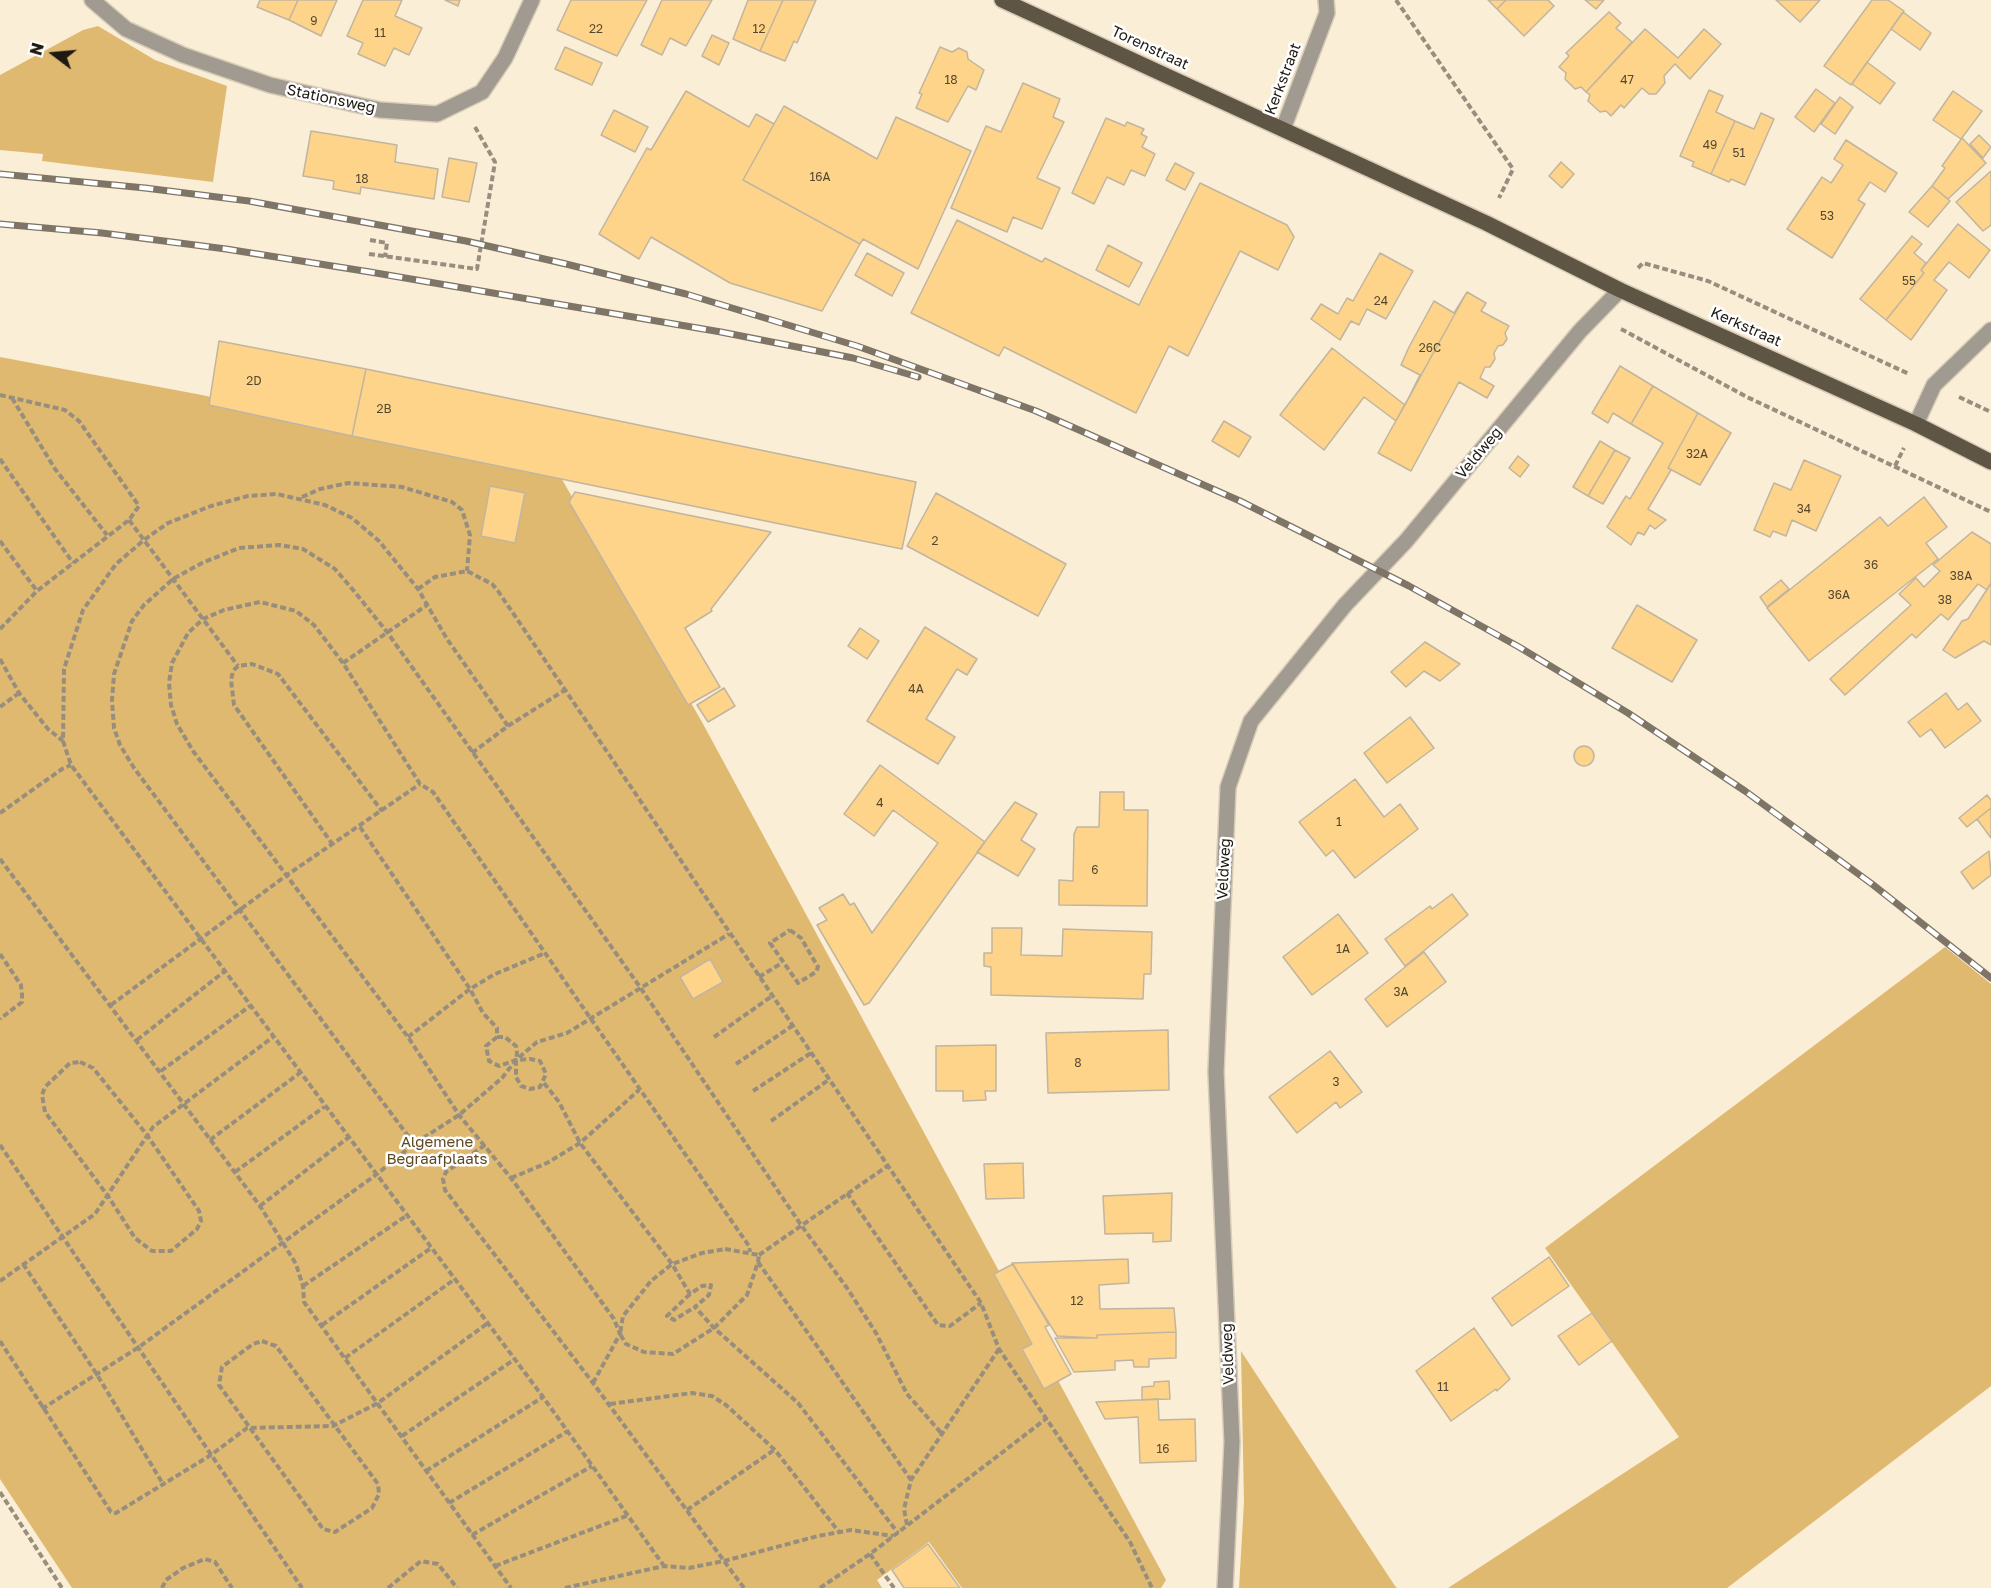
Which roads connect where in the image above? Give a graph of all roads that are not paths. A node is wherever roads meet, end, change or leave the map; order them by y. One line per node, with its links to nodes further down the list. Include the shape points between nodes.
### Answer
1 (92, 0): 2 (street, Stationsweg, via 126,29 183,55 270,86 380,110 437,114 482,92 505,58)
2 (532, 0)
3 (1002, 0): 5 (main road, Torenstraat)
4 (1326, 0): 5 (street, Kerkstraat, via 1327,13)
5 (1283, 129): 6 (main road, Kerkstraat)
6 (1620, 290): 8 (main road, Kerkstraat); 10 (street, Veldweg, via 1594,315 1407,541 1345,605 1251,721 1228,787 1216,1072 1232,1442)
7 (1991, 330): 8 (street, via 1934,385)
8 (1916, 424): 9 (main road, Kerkstraat)
9 (1991, 462)
10 (1222, 1586)

